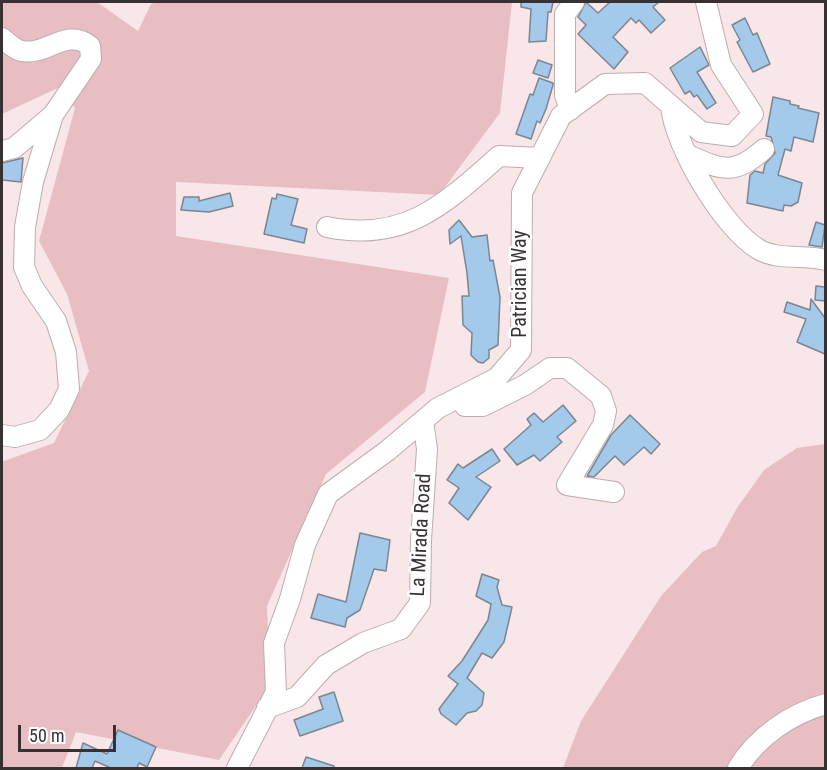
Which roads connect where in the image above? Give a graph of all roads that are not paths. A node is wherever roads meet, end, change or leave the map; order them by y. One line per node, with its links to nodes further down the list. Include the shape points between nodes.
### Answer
1 (574, 2): 5 (street, via 565,14 565,95)
2 (706, 2): 4 (street, Patrician Way, via 721,65 753,114 732,136 700,132)
3 (2, 38): 6 (street, via 20,51 39,50 66,39 90,46 91,59)
4 (671, 106): 5 (street, Patrician Way, via 645,83 605,84); 9 (street, via 672,122)
5 (570, 110): 10 (street, Patrician Way, via 561,116)
6 (53, 115): 8 (street, via 14,148); 15 (street, via 33,182 25,227 24,267 56,321 66,352 69,389 58,410 40,430 15,437)
7 (764, 149): 9 (street, via 750,162 729,169)
8 (2, 151)
9 (688, 155): 12 (street, via 708,195 730,224 758,249)
10 (540, 158): 11 (street, via 499,156 433,212 409,223 386,228); 13 (street, Patrician Way, via 522,193 521,350 497,378)
11 (327, 227)
12 (825, 260)
13 (461, 397): 14 (street, Patrician Way); 16 (street, via 465,406 483,406 550,368 567,368 601,396 606,411 597,435 567,485)
14 (423, 421): 18 (street, Patrician Way, via 328,494 305,545 274,643 276,692); 18 (street, La Mirada Road, via 427,448 420,603 401,629 363,643 327,665 297,698)
15 (2, 435)
16 (614, 492)
17 (825, 704): 20 (street, via 786,720)
18 (267, 708): 19 (street, Patrician Way)
19 (236, 767)
20 (738, 768)

